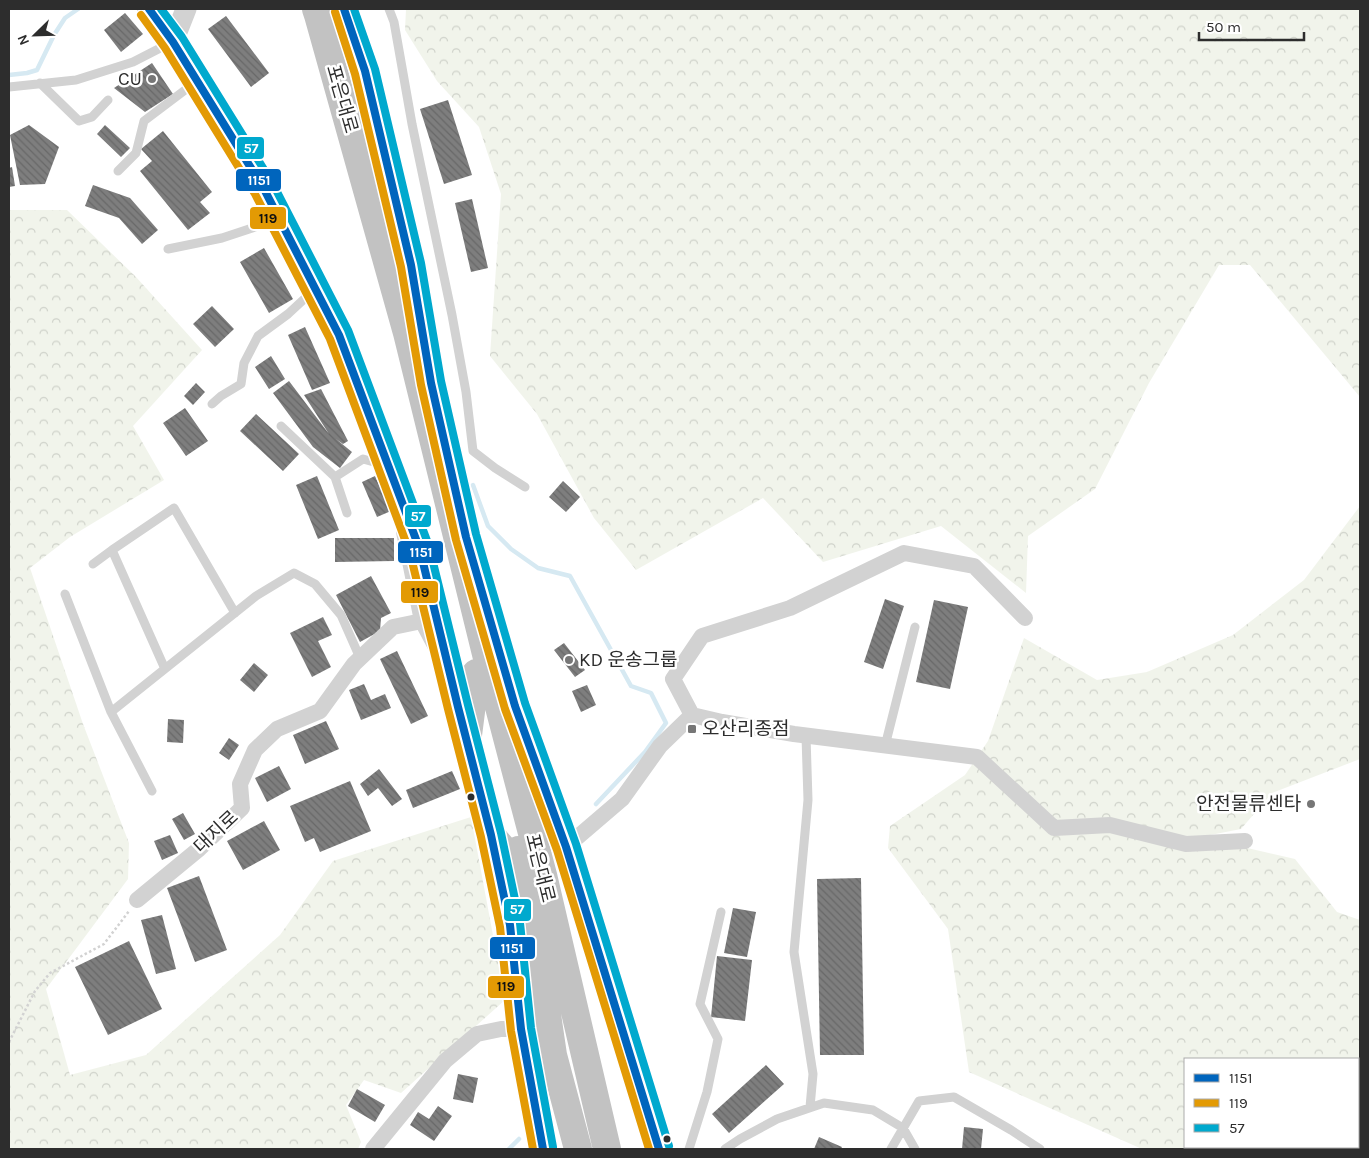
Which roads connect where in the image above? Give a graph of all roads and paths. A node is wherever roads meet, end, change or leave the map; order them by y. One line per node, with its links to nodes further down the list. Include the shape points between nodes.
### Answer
1 (149, 9): 7 (main road)
2 (186, 9): 7 (street)
3 (297, 9): 37 (highway, 포은대로, via 332,103 352,172)
4 (316, 9): 19 (highway, 포은대로)
5 (344, 9): 17 (highway, via 365,71 407,247)
6 (389, 9): 23 (lane, via 452,315 473,451)
7 (172, 42): 8 (main road); 9 (lane, via 133,62 76,80)
8 (197, 81): 12 (lane, via 144,121 136,153); 13 (main road)
9 (40, 83): 10 (lane); 11 (lane, via 80,121 92,117)
10 (9, 87)
11 (108, 100)
12 (118, 171)
13 (279, 218): 14 (lane, via 222,238); 15 (main road)
14 (168, 249)
15 (315, 289): 16 (main road); 18 (lane, via 258,336 244,363 241,384)
16 (339, 335): 21 (street); 35 (main road, via 420,550)
17 (431, 383): 19 (highway); 26 (highway)
18 (212, 404)
19 (430, 425): 25 (highway, 포은대로)
20 (280, 426): 22 (lane)
21 (381, 464): 22 (lane, via 363,459); 32 (street, via 405,536)
22 (334, 477): 24 (lane)
23 (525, 487)
24 (347, 513)
25 (451, 514): 26 (highway); 57 (highway, 포은대로)
26 (466, 537): 46 (highway, via 514,706)
27 (112, 550): 28 (lane); 30 (lane, via 174,508); 36 (lane)
28 (93, 564)
29 (64, 594): 38 (lane)
30 (235, 613): 34 (lane, via 294,572 315,584 341,615); 36 (lane)
31 (1025, 618): 39 (street, via 974,566 904,554 790,608 702,636 673,679)
32 (422, 621): 34 (street, 대지로, via 393,627); 35 (street)
33 (916, 627): 42 (lane)
34 (360, 658): 48 (street, 대지로, via 320,711 277,729 255,750 240,784 242,808)
35 (448, 668): 41 (main road)
36 (165, 669): 38 (lane)
37 (476, 673): 41 (highway); 47 (highway, 포은대로)
38 (111, 712): 43 (lane)
39 (692, 716): 40 (street); 46 (street, via 660,746 622,799)
40 (806, 736): 42 (street); 52 (lane, via 808,800 794,952 813,1074)
41 (467, 743): 44 (main road)
42 (885, 746): 45 (street, via 977,757 1054,828 1110,825 1186,844)
43 (152, 791)
44 (491, 835): 47 (highway); 50 (main road, via 510,925)
45 (1246, 841)
46 (566, 847): 58 (street)
47 (523, 872): 56 (highway, 포은대로, via 552,1055)
48 (137, 900): 51 (path, via 104,944 50,973 35,991)
49 (720, 912): 59 (lane, via 700,1004 718,1039 707,1092)
50 (521, 1029): 54 (street, via 501,1028 477,1034 445,1061); 55 (main road)
51 (9, 1042)
52 (810, 1107): 53 (lane, via 824,1103 873,1110); 60 (lane, via 777,1118)
53 (902, 1128): 61 (lane); 62 (lane); 63 (lane, via 919,1101 954,1097)
54 (373, 1149)
55 (543, 1149)
56 (578, 1149)
57 (607, 1149)
58 (659, 1149)
59 (688, 1149)
60 (725, 1149)
61 (891, 1149)
62 (915, 1149)
63 (1040, 1149)

